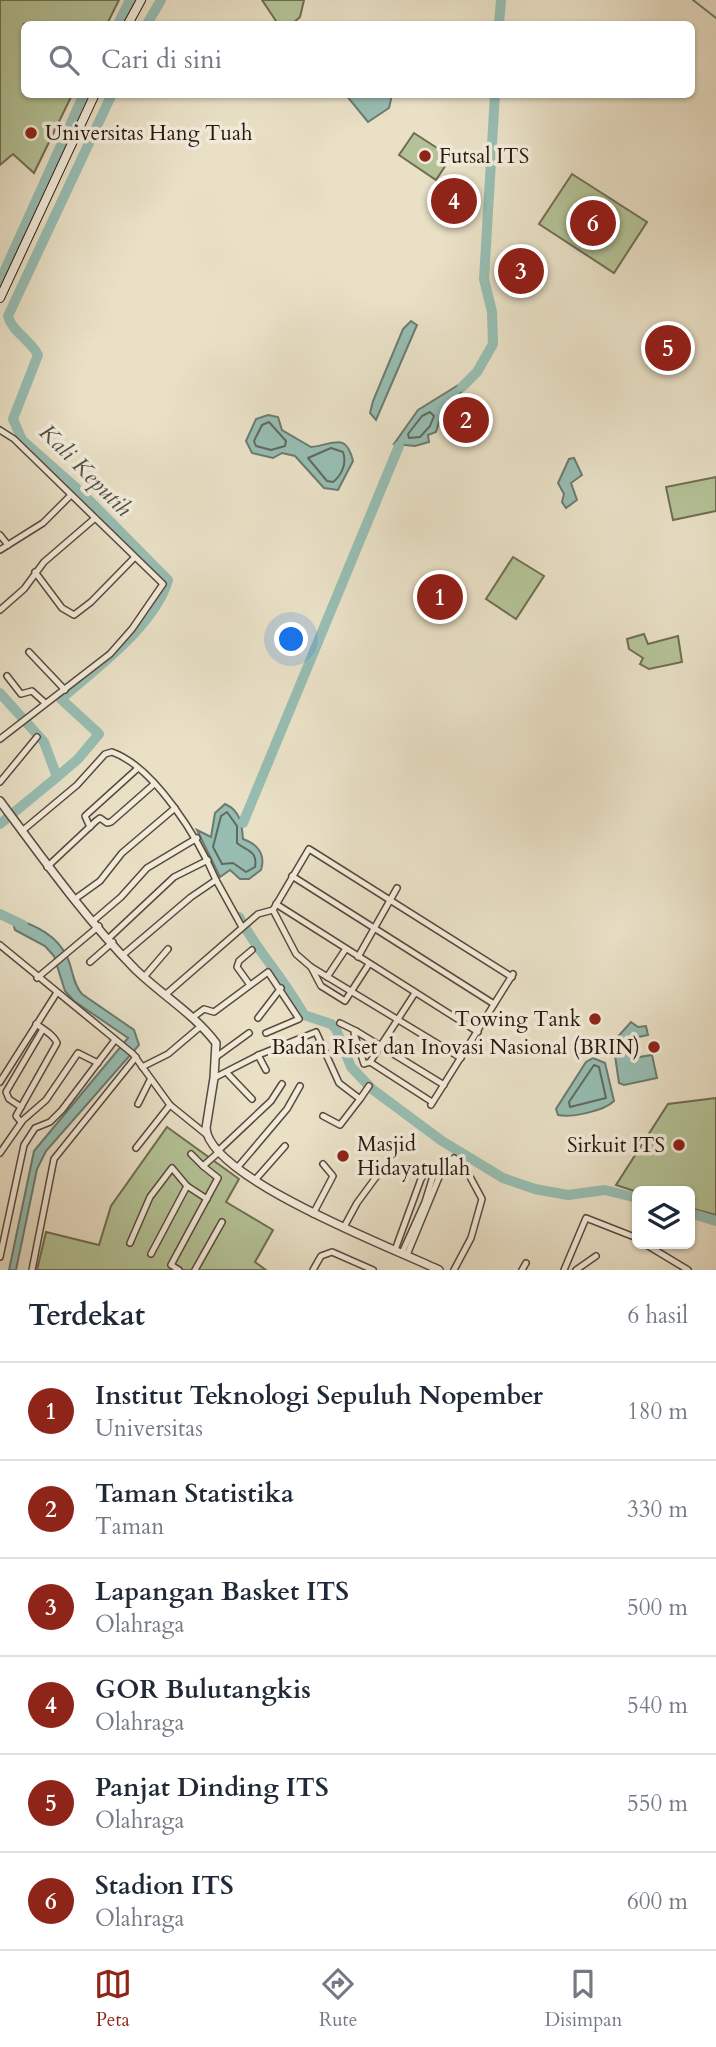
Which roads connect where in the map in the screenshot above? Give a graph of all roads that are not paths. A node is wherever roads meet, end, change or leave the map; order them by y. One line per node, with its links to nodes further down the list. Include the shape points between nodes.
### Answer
1 (141, 0): 2 (main road)
2 (130, 21)
3 (93, 98): 4 (main road)
4 (0, 298)
5 (0, 430): 6 (street)
6 (71, 495): 7 (street); 9 (street, via 43,523)
7 (94, 519): 11 (street); 12 (street)
8 (0, 535): 9 (street)
9 (8, 545): 10 (street)
10 (0, 550)
11 (135, 558): 12 (street, via 75,614 70,614); 16 (street, via 163,584 121,642)
12 (35, 572): 13 (street)
13 (0, 610)
14 (29, 652): 16 (street)
15 (6, 676): 17 (street, via 21,694 32,691)
16 (65, 690): 17 (street)
17 (44, 702): 19 (street)
18 (37, 737): 21 (street)
19 (0, 738)
20 (137, 769): 22 (street); 25 (street, via 85,816); 26 (street, via 116,753 105,754 76,786)
21 (0, 782)
22 (153, 785): 24 (street); 25 (street, via 111,822 100,818)
23 (0, 801): 26 (street)
24 (175, 808): 27 (street); 33 (street, via 122,853 100,881)
25 (90, 827): 29 (street)
26 (22, 831): 29 (street)
27 (197, 838): 28 (street); 37 (street, via 146,869)
28 (208, 860): 31 (street); 40 (street, via 174,877)
29 (47, 867): 33 (street)
30 (292, 877): 34 (street, via 313,849); 35 (street); 39 (street)
31 (216, 880): 38 (street); 45 (street)
32 (397, 888): 34 (street)
33 (75, 899): 37 (street)
34 (391, 902): 39 (street); 59 (street, via 512,976)
35 (276, 904): 36 (street); 44 (street)
36 (273, 910): 38 (street, via 258,914); 49 (street, via 296,954)
37 (96, 924): 40 (street); 52 (street)
38 (244, 926): 58 (street)
39 (375, 929): 46 (street); 59 (street)
40 (111, 940): 45 (street); 47 (street)
41 (0, 945): 52 (street)
42 (168, 949): 50 (street)
43 (251, 950): 53 (street, via 237,967)
44 (345, 950): 46 (street); 51 (street)
45 (124, 954): 50 (street)
46 (358, 957): 48 (street)
47 (90, 962)
48 (369, 964): 55 (street); 57 (street)
49 (311, 967): 51 (street); 55 (street, via 321,985 344,1001)
50 (144, 977): 58 (street)
51 (327, 977): 55 (street)
52 (37, 978): 56 (street)
53 (250, 985): 54 (street, via 268,972); 60 (street, via 214,1012 204,1009)
54 (281, 988): 61 (street); 70 (street, via 299,1019)
55 (351, 991): 62 (street)
56 (56, 993): 64 (street); 71 (street)
57 (415, 993): 62 (street); 68 (street)
58 (165, 995): 60 (street)
59 (494, 1004): 68 (street)
60 (192, 1018): 65 (street)
61 (258, 1018)
62 (399, 1020): 72 (street); 76 (street)
63 (340, 1023): 67 (street)
64 (36, 1024): 66 (street); 84 (street)
65 (201, 1026): 75 (street, via 216,1043); 79 (street, via 168,1054)
66 (43, 1029): 93 (street, via 57,1043); 93 (street, via 6,1092)
67 (356, 1031): 72 (street); 78 (street, via 353,1035 363,1063)
68 (478, 1032): 76 (street)
69 (249, 1033): 75 (street)
70 (267, 1033)
71 (114, 1040): 74 (street); 77 (street)
72 (382, 1047): 78 (street); 86 (street)
73 (258, 1055): 80 (street); 81 (street); 90 (street, via 316,1032 340,1083)
74 (134, 1056): 79 (street); 126 (street, via 54,1160)
75 (216, 1057): 82 (street)
76 (461, 1058): 86 (street)
77 (98, 1062): 95 (street, via 78,1053 46,1100); 121 (street, via 62,1111 35,1128 24,1145)
78 (370, 1062): 86 (street, via 431,1104)
79 (142, 1067): 83 (street)
80 (267, 1070)
81 (228, 1074): 82 (street); 89 (street)
82 (214, 1078): 96 (street)
83 (150, 1080): 91 (street); 92 (street)
84 (0, 1082)
85 (282, 1084): 99 (street)
86 (444, 1085)
87 (300, 1086): 104 (street, via 287,1109)
88 (369, 1086): 90 (street)
89 (253, 1099)
90 (360, 1099): 94 (street, via 340,1125)
91 (138, 1104)
92 (170, 1105): 96 (street); 98 (street)
93 (21, 1107): 95 (street, via 16,1116)
94 (323, 1116)
95 (21, 1122): 100 (street)
96 (207, 1135): 99 (street)
97 (285, 1146): 108 (street)
98 (136, 1149)
99 (219, 1152): 103 (street); 104 (street)
100 (0, 1153)
101 (191, 1154): 103 (street)
102 (323, 1164): 111 (street, via 333,1176)
103 (203, 1166): 110 (street, via 218,1178)
104 (237, 1168): 108 (street)
105 (382, 1169): 115 (street)
106 (442, 1170): 107 (street); 119 (street); 131 (street, via 454,1158 468,1172 482,1199 471,1238)
107 (434, 1173): 112 (street, via 425,1173 421,1179); 114 (street)
108 (255, 1180): 111 (street)
109 (187, 1186): 110 (street); 117 (street, via 172,1168 150,1197); 120 (street)
110 (207, 1199): 125 (street, via 171,1265)
111 (313, 1214): 115 (street)
112 (406, 1221): 114 (street); 119 (street)
113 (222, 1222): 127 (street)
114 (414, 1223): 119 (street)
115 (344, 1227): 119 (street)
116 (632, 1236): 133 (street, via 586,1218)
117 (130, 1243)
118 (653, 1249): 135 (street)
119 (402, 1253): 130 (street)
120 (151, 1254)
121 (0, 1255)
122 (596, 1256): 134 (street)
123 (526, 1263): 132 (street)
124 (361, 1268): 128 (street, via 332,1252 321,1256); 129 (street)
125 (176, 1269)
126 (32, 1270)
127 (195, 1270)
128 (313, 1270)
129 (373, 1270)
130 (439, 1270)
131 (454, 1270)
132 (522, 1270)
133 (564, 1270)
134 (576, 1270)
135 (688, 1270)

